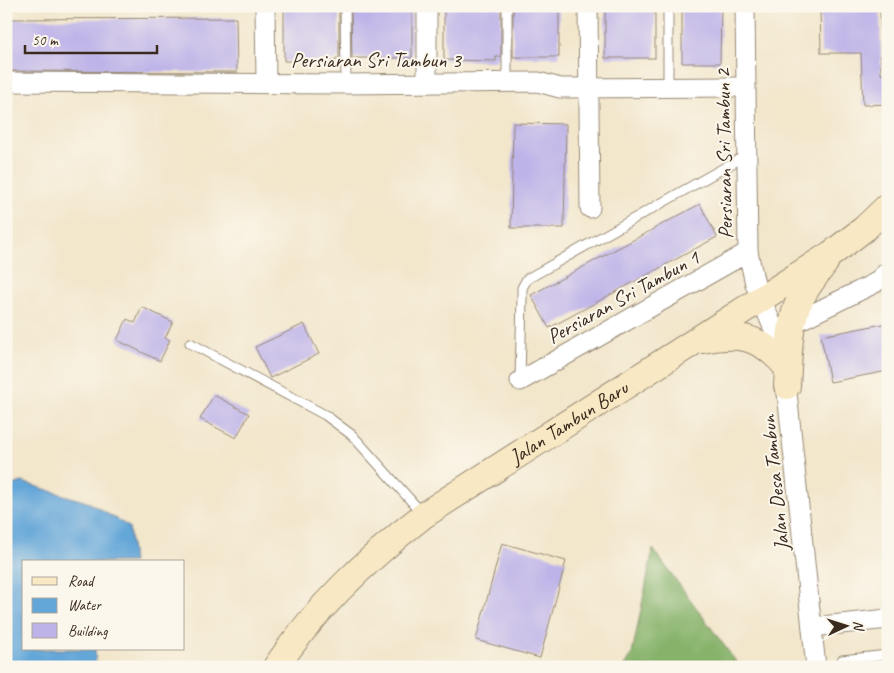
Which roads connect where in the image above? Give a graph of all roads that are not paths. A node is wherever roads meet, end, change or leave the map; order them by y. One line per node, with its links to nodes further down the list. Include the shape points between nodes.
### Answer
1 (265, 6): 10 (street)
2 (345, 6): 12 (lane)
3 (427, 6): 11 (street)
4 (507, 6): 9 (lane)
5 (588, 6): 15 (street)
6 (668, 6): 13 (lane)
7 (745, 6): 14 (street, Persiaran Sri Tambun 2)
8 (6, 82): 10 (street, Persiaran Sri Tambun 3)
9 (507, 82): 11 (street, Persiaran Sri Tambun 3); 15 (street, Persiaran Sri Tambun 3)
10 (266, 83): 12 (street, Persiaran Sri Tambun 3)
11 (427, 83): 12 (street, Persiaran Sri Tambun 3)
12 (346, 84)
13 (668, 87): 14 (street, Persiaran Sri Tambun 3); 15 (street, Persiaran Sri Tambun 3)
14 (745, 87): 16 (street, Persiaran Sri Tambun 2)
15 (588, 88): 18 (street)
16 (745, 156): 19 (street, Persiaran Sri Tambun 2); 27 (lane, via 527,279 522,288)
17 (888, 206): 20 (main road, Jalan Tambun Baru)
18 (590, 208)
19 (748, 252): 22 (street, Persiaran Sri Tambun 2); 27 (street, Persiaran Sri Tambun 1)
20 (831, 254): 22 (main road, Jalan Tambun Baru); 23 (main road, via 798,304)
21 (888, 270): 23 (street, via 875,283)
22 (760, 299): 24 (main road, Jalan Tambun Baru); 26 (street, Jalan Desa Tambun, via 781,348)
23 (792, 324): 26 (main road)
24 (695, 341): 26 (main road, via 743,337 766,347); 28 (main road, Jalan Tambun Baru)
25 (190, 342): 28 (lane, via 325,415 352,435)
26 (786, 375): 30 (street, Jalan Desa Tambun)
27 (520, 381)
28 (424, 514): 32 (main road, Jalan Tambun Baru, via 338,589)
29 (888, 619): 30 (street)
30 (812, 627): 33 (street, Jalan Desa Tambun)
31 (888, 655): 34 (lane, via 842,660)
32 (276, 667)
33 (816, 667)
34 (843, 667)

